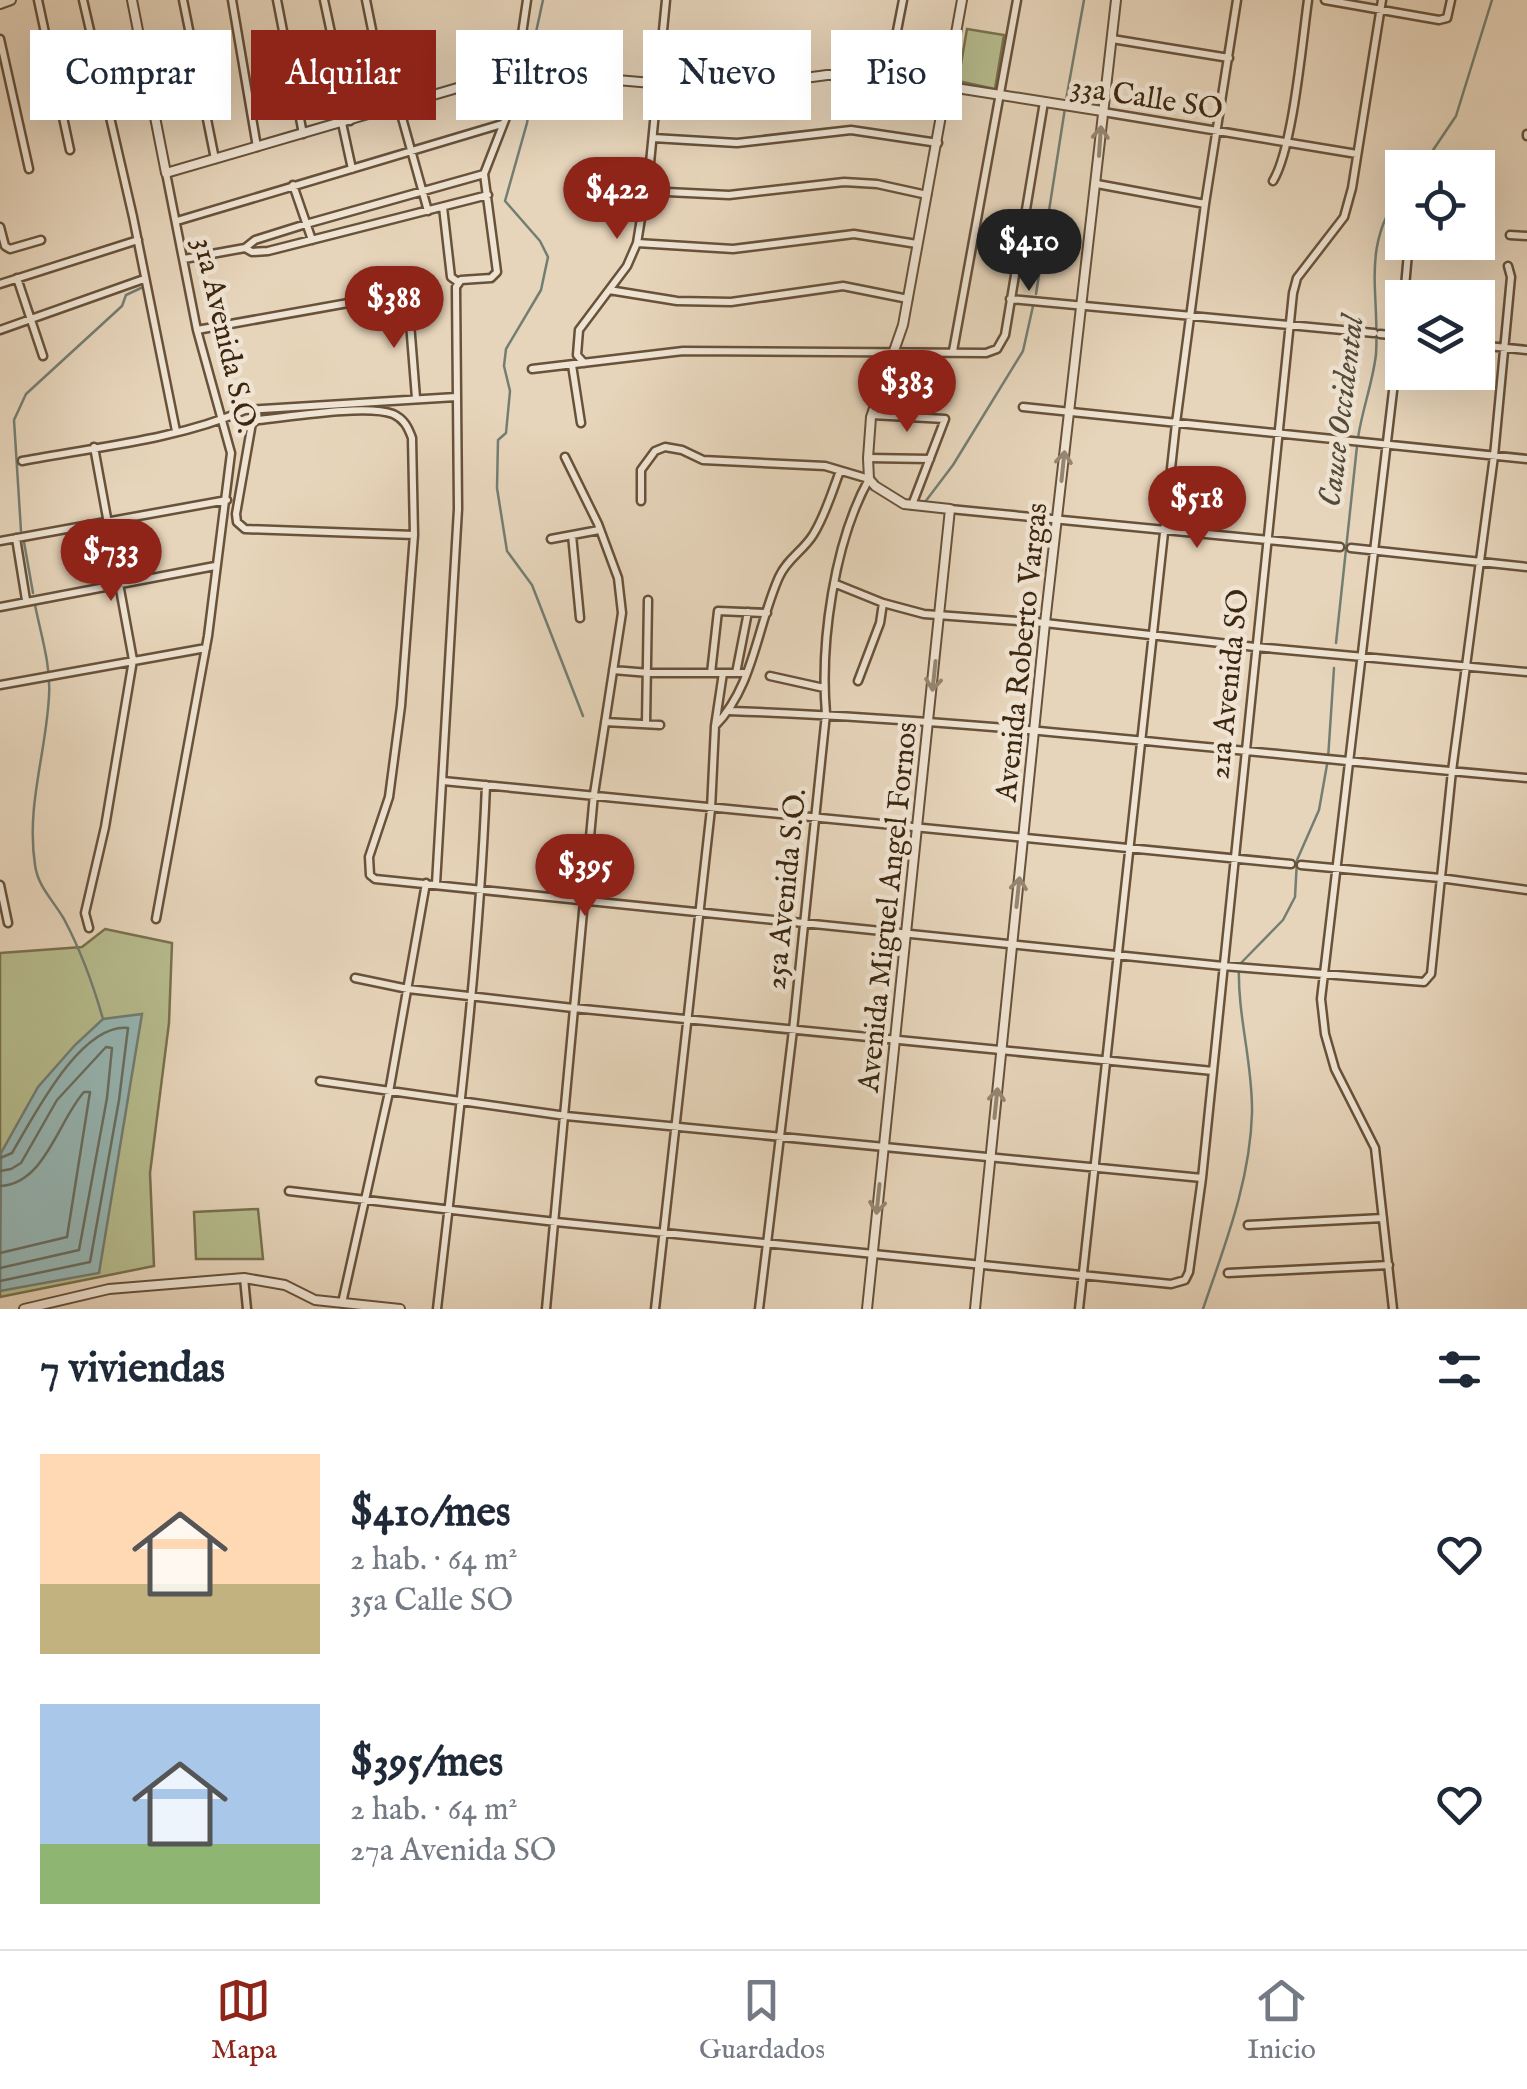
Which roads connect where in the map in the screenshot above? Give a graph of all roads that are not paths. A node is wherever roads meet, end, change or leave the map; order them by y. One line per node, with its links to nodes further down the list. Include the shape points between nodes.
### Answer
1 (11, 0): 21 (street)
2 (38, 0): 48 (street)
3 (83, 0): 72 (street)
4 (132, 0): 54 (street, 31a Avenida S.O.)
5 (182, 0): 51 (street)
6 (232, 0): 47 (street)
7 (277, 0): 43 (street)
8 (324, 0): 40 (street)
9 (366, 0): 23 (street)
10 (526, 0): 24 (street)
11 (666, 0): 25 (street)
12 (903, 0): 26 (street)
13 (962, 0): 27 (street, 25a Avenida S.O.)
14 (1017, 0): 32 (street)
15 (1116, 0): 29 (street, Avenida Roberto Vargas)
16 (1237, 0): 30 (street)
17 (1308, 0): 46 (street)
18 (1325, 0): 22 (street)
19 (1382, 0): 22 (street, 21a Avenida SO)
20 (1452, 0): 22 (street, via 1444,20)
21 (0, 4)
22 (1381, 10): 50 (street, 21a Avenida SO)
23 (372, 30)
24 (523, 30)
25 (663, 30)
26 (897, 30)
27 (956, 30)
28 (0, 39): 52 (street)
29 (1112, 39): 30 (street); 34 (street, Avenida Roberto Vargas)
30 (1229, 58): 42 (street)
31 (962, 89): 32 (street, 33a Calle SO)
32 (999, 95): 33 (street, 33a Calle SO); 97 (street)
33 (1044, 102): 34 (street, 33a Calle SO); 85 (street)
34 (1102, 111): 42 (street, 33a Calle SO); 57 (street, Avenida Roberto Vargas, one-way to 34)
35 (353, 120): 40 (street, 33a Calle SO)
36 (402, 120): 49 (street)
37 (505, 120): 41 (street)
38 (654, 120): 44 (street)
39 (941, 120): 45 (street, 25a Avenida S.O.)
40 (346, 122): 43 (street, 33a Calle SO); 53 (street)
41 (503, 124): 49 (street); 55 (street)
42 (1216, 131): 46 (street, 33a Calle SO); 63 (street)
43 (302, 134): 47 (street, 33a Calle SO)
44 (653, 138): 45 (street, via 737,143 851,130); 60 (street)
45 (938, 142): 62 (street, 25a Avenida S.O.)
46 (1286, 142): 50 (street, 33a Calle SO); 56 (street)
47 (258, 148): 51 (street, 33a Calle SO)
48 (70, 150)
49 (410, 152): 53 (street); 59 (street)
50 (1357, 154): 89 (street, 21a Avenida SO, via 1344,217 1296,278)
51 (215, 159): 54 (street, 33a Calle SO)
52 (29, 169)
53 (352, 169): 58 (street)
54 (166, 173): 66 (street, 31a Avenida S.O.)
55 (484, 174): 59 (street); 61 (street)
56 (1273, 182)
57 (1097, 184): 63 (street); 86 (street, Avenida Roberto Vargas)
58 (293, 185): 66 (street); 67 (street)
59 (422, 192): 65 (street); 67 (street)
60 (646, 192): 62 (street, via 729,195 844,182); 74 (street)
61 (488, 195): 64 (street); 81 (street, via 498,272)
62 (928, 195): 75 (street, 25a Avenida S.O.)
63 (1205, 204): 87 (street)
64 (443, 208): 65 (street); 81 (street, via 451,278)
65 (428, 211): 73 (street)
66 (177, 222): 77 (street, 31a Avenida S.O.)
67 (306, 224): 73 (street); 76 (street)
68 (0, 227): 71 (street, via 10,249)
69 (1510, 235): 70 (street)
70 (1527, 236)
71 (41, 240)
72 (138, 240): 79 (street); 80 (street)
73 (312, 240): 76 (street, via 262,252)
74 (637, 243): 75 (street, via 733,249 854,234); 83 (street)
75 (917, 244): 84 (street, 25a Avenida S.O.)
76 (245, 248): 77 (street)
77 (184, 259): 91 (street, 31a Avenida S.O.)
78 (1508, 266): 94 (street)
79 (18, 278): 82 (street); 88 (street)
80 (144, 279): 88 (street); 111 (street)
81 (458, 282): 103 (street)
82 (0, 284)
83 (609, 290): 84 (street, via 731,302 843,286); 99 (street, via 579,330 577,355)
84 (908, 298): 96 (street, 25a Avenida S.O.)
85 (1010, 299): 86 (street); 97 (street, via 998,349)
86 (1082, 305): 87 (street); 106 (street, Avenida Roberto Vargas)
87 (1190, 316): 89 (street); 110 (street)
88 (31, 319): 90 (street); 98 (street)
89 (1288, 325): 92 (street); 112 (street, 21a Avenida SO)
90 (0, 330)
91 (197, 330): 104 (street, via 382,294 407,295); 108 (street, 31a Avenida S.O.)
92 (1385, 334)
93 (1495, 347): 94 (street)
94 (1503, 348): 95 (street); 115 (street)
95 (1527, 350)
96 (892, 351): 97 (street); 99 (street, via 683,351); 107 (street, 25a Avenida S.O.)
97 (953, 351)
98 (42, 356)
99 (585, 364): 100 (street)
100 (572, 365): 101 (street); 109 (street)
101 (532, 369)
102 (1396, 390): 113 (street)
103 (456, 397): 104 (street); 184 (street, via 458,510)
104 (416, 398): 108 (street, via 246,410)
105 (1023, 407): 106 (street)
106 (1069, 412): 110 (street); 128 (street, Avenida Roberto Vargas, one-way to 106)
107 (872, 415): 117 (street, 25a Avenida S.O.); 118 (street, via 945,419)
108 (221, 421): 111 (street); 123 (street, 31a Avenida S.O., via 231,453)
109 (581, 423)
110 (1176, 423): 112 (street); 130 (street)
111 (176, 431): 114 (street)
112 (1276, 433): 113 (street); 134 (street, 21a Avenida SO)
113 (1389, 445): 115 (street); 139 (street)
114 (94, 447): 120 (street); 127 (street)
115 (1494, 456): 119 (street); 140 (street)
116 (565, 457): 129 (street)
117 (868, 458): 118 (street); 122 (street, 25a Avenida S.O.)
118 (930, 459): 125 (street)
119 (1527, 459)
120 (22, 461)
121 (840, 470): 122 (street); 124 (street, via 703,460 665,447 641,470); 150 (street, via 815,532 788,561)
122 (869, 479): 125 (street); 144 (street, 25a Avenida S.O.)
123 (227, 500): 127 (street); 141 (street, 31a Avenida S.O.)
124 (642, 501)
125 (912, 506): 126 (street)
126 (950, 509): 128 (street); 151 (street, Avenida Miguel Angel Fornos)
127 (107, 520): 133 (street); 143 (street)
128 (1058, 520): 130 (street); 153 (street, Avenida Roberto Vargas)
129 (600, 530): 132 (street); 160 (street, via 618,578 622,613)
130 (1165, 530): 134 (street); 154 (street)
131 (414, 535): 131 (street, via 245,529 236,514 252,423 347,412 398,416 412,438); 198 (street, via 395,764 369,856 375,880)
132 (572, 535): 135 (street); 152 (street)
133 (16, 538): 136 (street); 145 (street)
134 (1266, 538): 137 (street); 155 (street, 21a Avenida SO)
135 (551, 539)
136 (0, 541)
137 (1340, 547)
138 (1351, 548): 139 (street)
139 (1375, 550): 140 (street); 157 (street)
140 (1482, 562): 142 (street); 159 (street)
141 (214, 566): 143 (street); 156 (street, 31a Avenida S.O.)
142 (1527, 567)
143 (118, 584): 145 (street); 158 (street)
144 (836, 584): 147 (street); 170 (street, 25a Avenida S.O.)
145 (26, 600): 148 (street)
146 (648, 600): 165 (street)
147 (884, 603): 151 (street); 168 (street)
148 (0, 606)
149 (748, 612): 150 (street); 164 (street); 166 (street, via 718,612)
150 (766, 614): 161 (street)
151 (940, 614): 153 (street); 174 (street, Avenida Miguel Angel Fornos, one-way to 174)
152 (580, 618)
153 (1044, 623): 154 (street); 178 (street, Avenida Roberto Vargas)
154 (1154, 636): 155 (street); 179 (street)
155 (1255, 647): 157 (street); 180 (street, 21a Avenida SO)
156 (206, 648): 158 (street); 204 (street, 31a Avenida S.O.)
157 (1360, 657): 159 (street); 181 (street)
158 (133, 660): 169 (street); 207 (street, via 85,913)
159 (1468, 666): 162 (street); 182 (street)
160 (613, 670): 165 (street); 173 (street)
161 (747, 672): 164 (street); 171 (street)
162 (1527, 672)
163 (723, 673): 164 (street); 166 (street); 177 (street)
164 (736, 673)
165 (649, 674): 166 (street); 175 (street)
166 (710, 674)
167 (770, 676): 170 (street)
168 (858, 681)
169 (0, 685)
170 (824, 688): 172 (street, 25a Avenida S.O.)
171 (729, 712): 172 (street); 177 (street)
172 (826, 714): 174 (street); 188 (street, 25a Avenida S.O.)
173 (606, 722): 175 (street); 186 (street)
174 (929, 722): 178 (street); 189 (street, Avenida Miguel Angel Fornos)
175 (646, 724): 176 (street)
176 (660, 725)
177 (715, 726): 187 (street)
178 (1034, 730): 179 (street); 190 (street, Avenida Roberto Vargas)
179 (1141, 743): 180 (street); 191 (street)
180 (1244, 750): 181 (street); 192 (street, 21a Avenida SO)
181 (1350, 760): 182 (street); 195 (street)
182 (1452, 771): 183 (street); 196 (street)
183 (1527, 778)
184 (443, 781): 185 (street); 199 (street)
185 (486, 785): 186 (street); 201 (street)
186 (594, 794): 187 (street); 202 (street)
187 (711, 809): 188 (street); 203 (street)
188 (814, 819): 189 (street); 205 (street, 25a Avenida S.O.)
189 (918, 829): 190 (street); 208 (street, Avenida Miguel Angel Fornos)
190 (1024, 839): 191 (street); 209 (street, Avenida Roberto Vargas, one-way to 190)
191 (1130, 849): 192 (street); 210 (street)
192 (1234, 859): 193 (street); 211 (street, 21a Avenida SO)
193 (1291, 864)
194 (1301, 865): 195 (street)
195 (1336, 869): 196 (street); 212 (street)
196 (1440, 878): 200 (street); 212 (street, via 1431,974 1424,982)
197 (0, 884): 206 (street)
198 (426, 884): 199 (street); 214 (street)
199 (436, 884): 201 (street)
200 (1527, 890)
201 (482, 891): 202 (street); 215 (street)
202 (582, 901): 203 (street); 216 (street)
203 (698, 913): 205 (street); 217 (street)
204 (156, 919)
205 (804, 922): 208 (street); 218 (street, 25a Avenida S.O.)
206 (8, 923)
207 (89, 928)
208 (906, 933): 209 (street); 219 (street, Avenida Miguel Angel Fornos)
209 (1012, 944): 210 (street); 220 (street, Avenida Roberto Vargas)
210 (1117, 954): 211 (street); 221 (street)
211 (1223, 966): 212 (street); 222 (street, 21a Avenida SO)
212 (1324, 974): 236 (street, via 1324,1034 1375,1148)
213 (355, 978): 214 (street)
214 (408, 989): 215 (street); 224 (street)
215 (472, 995): 216 (street); 225 (street)
216 (573, 1008): 217 (street); 226 (street)
217 (685, 1019): 218 (street); 227 (street)
218 (793, 1030): 219 (street); 228 (street, 25a Avenida S.O.)
219 (895, 1040): 220 (street); 229 (street, Avenida Miguel Angel Fornos)
220 (1002, 1050): 221 (street); 230 (street, Avenida Roberto Vargas, one-way to 220)
221 (1106, 1060): 222 (street); 231 (street)
222 (1213, 1071): 232 (street, 21a Avenida SO)
223 (320, 1080): 224 (street)
224 (389, 1092): 225 (street); 234 (street)
225 (462, 1102): 226 (street); 235 (street)
226 (566, 1116): 227 (street); 237 (street)
227 (674, 1127): 228 (street); 239 (street)
228 (779, 1137): 229 (street); 240 (street, 25a Avenida S.O.)
229 (884, 1147): 230 (street); 241 (street, Avenida Miguel Angel Fornos, one-way to 241)
230 (991, 1157): 231 (street); 242 (street, Avenida Roberto Vargas)
231 (1094, 1167): 232 (street); 245 (street)
232 (1202, 1178): 245 (street, 21a Avenida SO, via 1189,1272 1179,1284)
233 (289, 1190): 234 (street)
234 (366, 1201): 235 (street); 247 (street)
235 (448, 1209): 237 (street); 252 (street)
236 (1383, 1218): 238 (street); 243 (street)
237 (556, 1222): 239 (street); 253 (street)
238 (1248, 1225)
239 (664, 1232): 240 (street); 254 (street)
240 (768, 1242): 241 (street); 255 (street, 25a Avenida S.O.)
241 (873, 1252): 242 (street); 256 (street, Avenida Miguel Angel Fornos)
242 (980, 1263): 245 (street); 257 (street, Avenida Roberto Vargas)
243 (1389, 1266): 244 (street); 259 (street)
244 (1228, 1274)
245 (1083, 1275): 258 (street)
246 (244, 1278): 248 (street, via 268,1280); 249 (street, via 109,1289); 250 (street)
247 (342, 1303): 248 (street); 251 (street)
248 (330, 1305)
249 (24, 1309)
250 (246, 1309)
251 (400, 1309)
252 (436, 1309)
253 (546, 1309)
254 (656, 1309)
255 (759, 1309)
256 (867, 1309)
257 (975, 1309)
258 (1079, 1309)
259 (1393, 1309)

